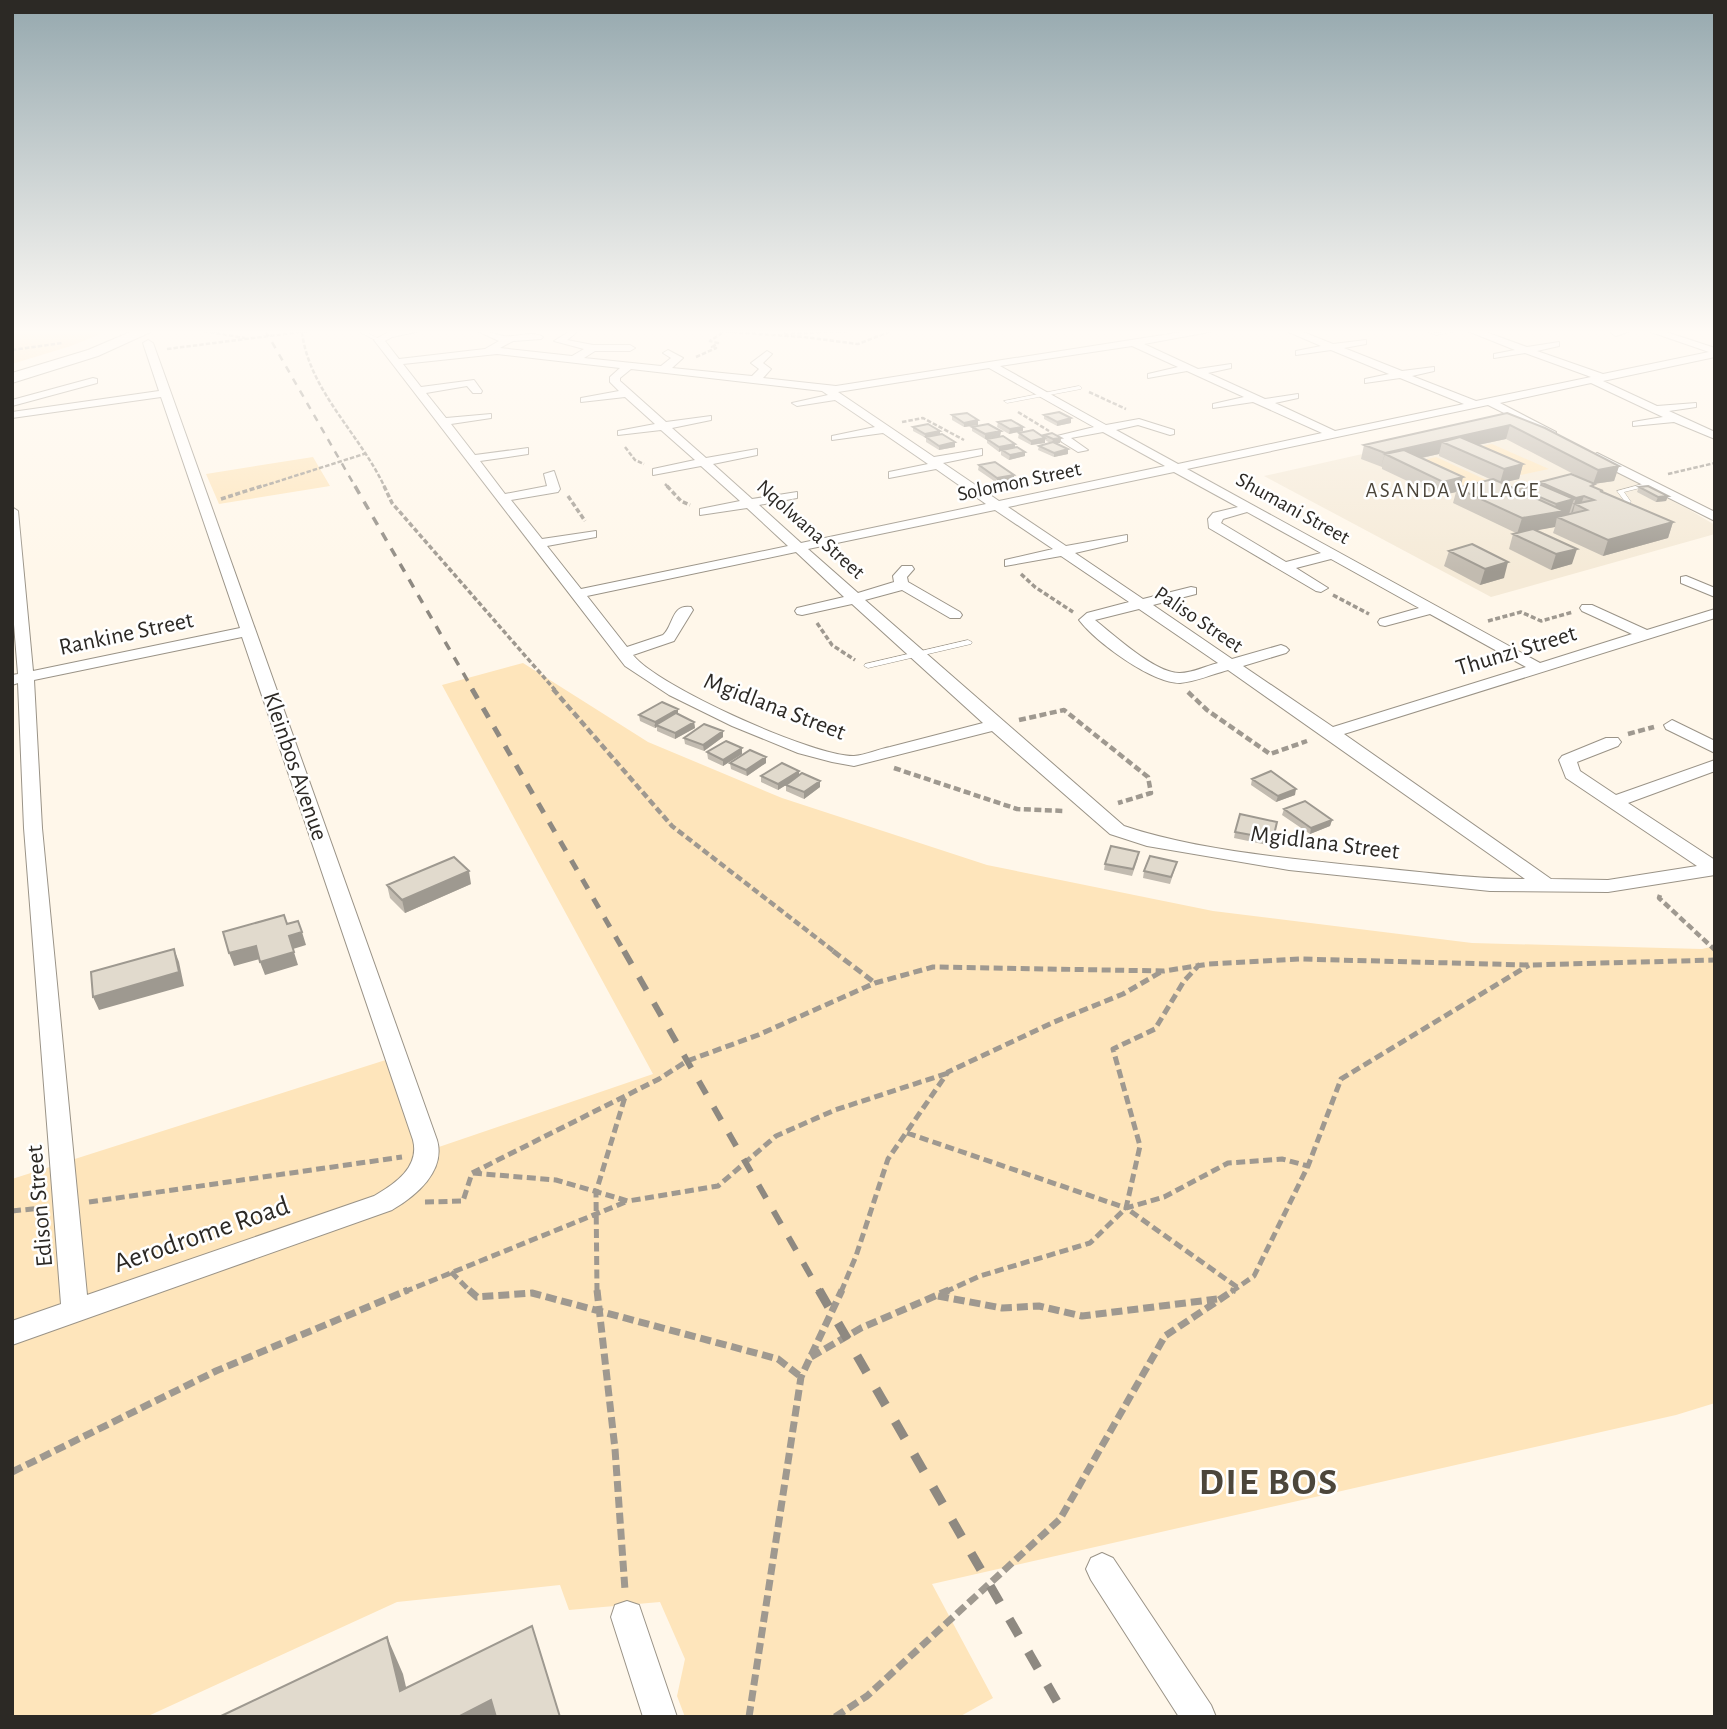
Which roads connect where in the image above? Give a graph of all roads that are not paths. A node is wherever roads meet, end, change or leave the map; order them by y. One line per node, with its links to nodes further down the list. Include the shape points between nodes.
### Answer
1 (42, 411): 11 (street)
2 (172, 411): 72 (street, Kleinbos Avenue)
3 (434, 411): 15 (street, Mgidlana Street)
4 (646, 411): 17 (street, Nqolwana Street)
5 (858, 411): 18 (street, Paliso Street)
6 (1072, 411): 19 (street, Shumani Street)
7 (1282, 411): 22 (street)
8 (1443, 411): 22 (street, Solomon Street)
9 (1507, 411): 25 (street)
10 (1659, 411): 14 (street)
11 (12, 415)
12 (487, 416): 15 (street)
13 (708, 418): 17 (street)
14 (1676, 418): 16 (street); 23 (street)
15 (443, 422): 31 (street, Mgidlana Street)
16 (1637, 424)
17 (663, 426): 21 (street); 32 (street, Nqolwana Street)
18 (882, 427): 24 (street); 33 (street, Paliso Street)
19 (1104, 429): 20 (street, via 1139,422); 26 (street, via 1063,436); 34 (street, Shumani Street)
20 (1170, 432)
21 (622, 433)
22 (1333, 434): 34 (street, Solomon Street)
23 (1715, 436)
24 (836, 438)
25 (1562, 439)
26 (1082, 450)
27 (524, 451): 31 (street)
28 (753, 452): 32 (street)
29 (978, 452): 33 (street)
30 (1587, 452): 38 (street)
31 (472, 459): 40 (street, Mgidlana Street)
32 (705, 462): 35 (street); 42 (street, Nqolwana Street)
33 (936, 463): 37 (street); 43 (street, Paliso Street)
34 (1175, 468): 43 (street, Solomon Street); 44 (street, Shumani Street)
35 (657, 472)
36 (550, 474): 40 (street, via 552,490)
37 (893, 475)
38 (1650, 484): 41 (lane, via 1620,491); 47 (street)
39 (793, 495): 42 (street)
40 (502, 498): 50 (street, Mgidlana Street)
41 (1628, 502)
42 (751, 504): 46 (street); 51 (street, Nqolwana Street)
43 (996, 506): 51 (street, Solomon Street); 52 (street, Paliso Street)
44 (1249, 508): 53 (street, Shumani Street); 55 (street, via 1218,516 1214,525)
45 (12, 511): 81 (street, Edison Street)
46 (705, 512)
47 (1715, 517)
48 (591, 534): 50 (street)
49 (1122, 538): 52 (street)
50 (539, 544): 62 (street, Mgidlana Street)
51 (800, 547): 62 (street, Solomon Street); 63 (street, Nqolwana Street)
52 (1062, 551): 54 (street); 64 (street, Paliso Street)
53 (1334, 554): 55 (street); 66 (street, Shumani Street)
54 (1010, 563)
55 (1284, 567): 59 (street)
56 (907, 569): 58 (street, via 900,576)
57 (1686, 580): 61 (street)
58 (901, 584): 63 (street); 70 (street)
59 (1321, 588)
60 (1191, 591): 64 (street)
61 (1715, 593)
62 (578, 594): 76 (street, Mgidlana Street)
63 (855, 597): 68 (street); 77 (street, Nqolwana Street)
64 (1138, 603): 78 (street, Paliso Street); 78 (street, via 1086,619 1156,670 1176,678)
65 (1587, 608): 73 (street)
66 (1432, 609): 71 (street); 80 (street, Shumani Street)
67 (686, 610): 76 (street, via 670,638)
68 (802, 611)
69 (1715, 612): 73 (street, Thunzi Street)
70 (955, 615)
71 (1385, 622)
72 (249, 631): 81 (street, Rankine Street); 91 (street, Kleinbos Avenue, via 422,1132 428,1153)
73 (1644, 634): 80 (street, Thunzi Street)
74 (968, 642): 77 (lane)
75 (1281, 650): 78 (street)
76 (623, 653): 82 (street, Mgidlana Street, via 644,674 669,689 832,759 867,759)
77 (917, 655): 79 (lane); 82 (street, Nqolwana Street)
78 (1229, 664): 84 (street, Paliso Street)
79 (868, 666)
80 (1536, 667): 84 (street, Thunzi Street)
81 (19, 678): 92 (street, Edison Street)
82 (995, 725): 90 (street, Mgidlana Street, via 1105,821 1129,835 1289,864 1490,885)
83 (1672, 725): 86 (street)
84 (1331, 733): 90 (street, Paliso Street)
85 (1612, 742): 88 (street, via 1568,760 1572,774)
86 (1715, 748)
87 (1715, 765): 88 (street)
88 (1615, 802): 89 (street)
89 (1715, 869): 90 (street, Mgidlana Street, via 1608,886)
90 (1546, 885)
91 (412, 1194): 92 (street, Aerodrome Road)
92 (75, 1310): 93 (street, Aerodrome Road)
93 (12, 1333)
94 (1102, 1569): 97 (street)
95 (627, 1617): 96 (street)
96 (660, 1717)
97 (1199, 1717)

